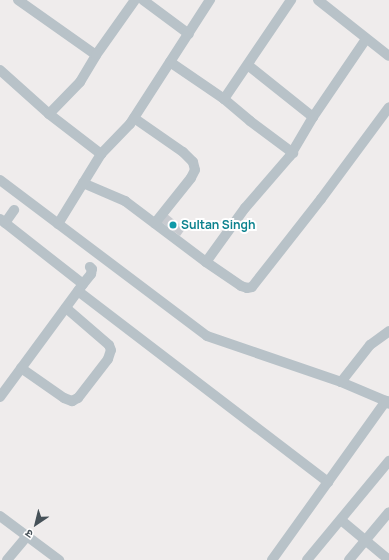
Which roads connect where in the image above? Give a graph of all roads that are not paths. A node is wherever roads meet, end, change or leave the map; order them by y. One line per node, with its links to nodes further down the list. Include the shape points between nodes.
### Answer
1 (18, 0): 8 (street)
2 (37, 0): 8 (street)
3 (135, 0): 11 (street)
4 (143, 0): 9 (street)
5 (210, 0): 9 (street)
6 (291, 0): 14 (street)
7 (318, 0): 10 (street)
8 (31, 9): 11 (street)
9 (188, 34): 13 (street)
10 (366, 39): 12 (street); 19 (street)
11 (96, 55): 18 (street, via 80,82)
12 (389, 56)
13 (170, 62): 16 (street); 20 (street)
14 (249, 66): 16 (street); 19 (street)
15 (0, 70): 18 (street)
16 (224, 100): 21 (street)
17 (389, 107): 29 (street, via 252,286 241,286)
18 (50, 114): 22 (street)
19 (313, 117): 21 (street)
20 (134, 118): 22 (street); 27 (street, via 183,152 193,162 195,170)
21 (293, 153): 29 (street, via 245,208)
22 (101, 154): 24 (street)
23 (0, 180): 28 (street)
24 (83, 183): 27 (street, via 125,201); 28 (street)
25 (14, 210): 26 (street)
26 (3, 221): 31 (street)
27 (155, 223): 29 (street)
28 (58, 224): 35 (street, via 207,336)
29 (206, 262)
30 (90, 267): 31 (street, via 91,274)
31 (81, 288): 32 (street); 39 (street)
32 (66, 308): 34 (street); 34 (street, via 109,345 111,350 108,360 78,398 72,401)
33 (389, 332): 35 (street, via 370,345)
34 (21, 368): 36 (street)
35 (341, 382): 37 (street)
36 (0, 397)
37 (387, 402): 39 (street)
38 (389, 461): 42 (street)
39 (328, 482): 48 (street)
40 (389, 512): 44 (street)
41 (0, 516): 43 (street)
42 (341, 520): 44 (street); 49 (street)
43 (27, 536): 46 (street); 47 (street)
44 (365, 541): 45 (street); 50 (street)
45 (388, 559)
46 (7, 560)
47 (59, 560)
48 (272, 560)
49 (308, 560)
50 (349, 560)

